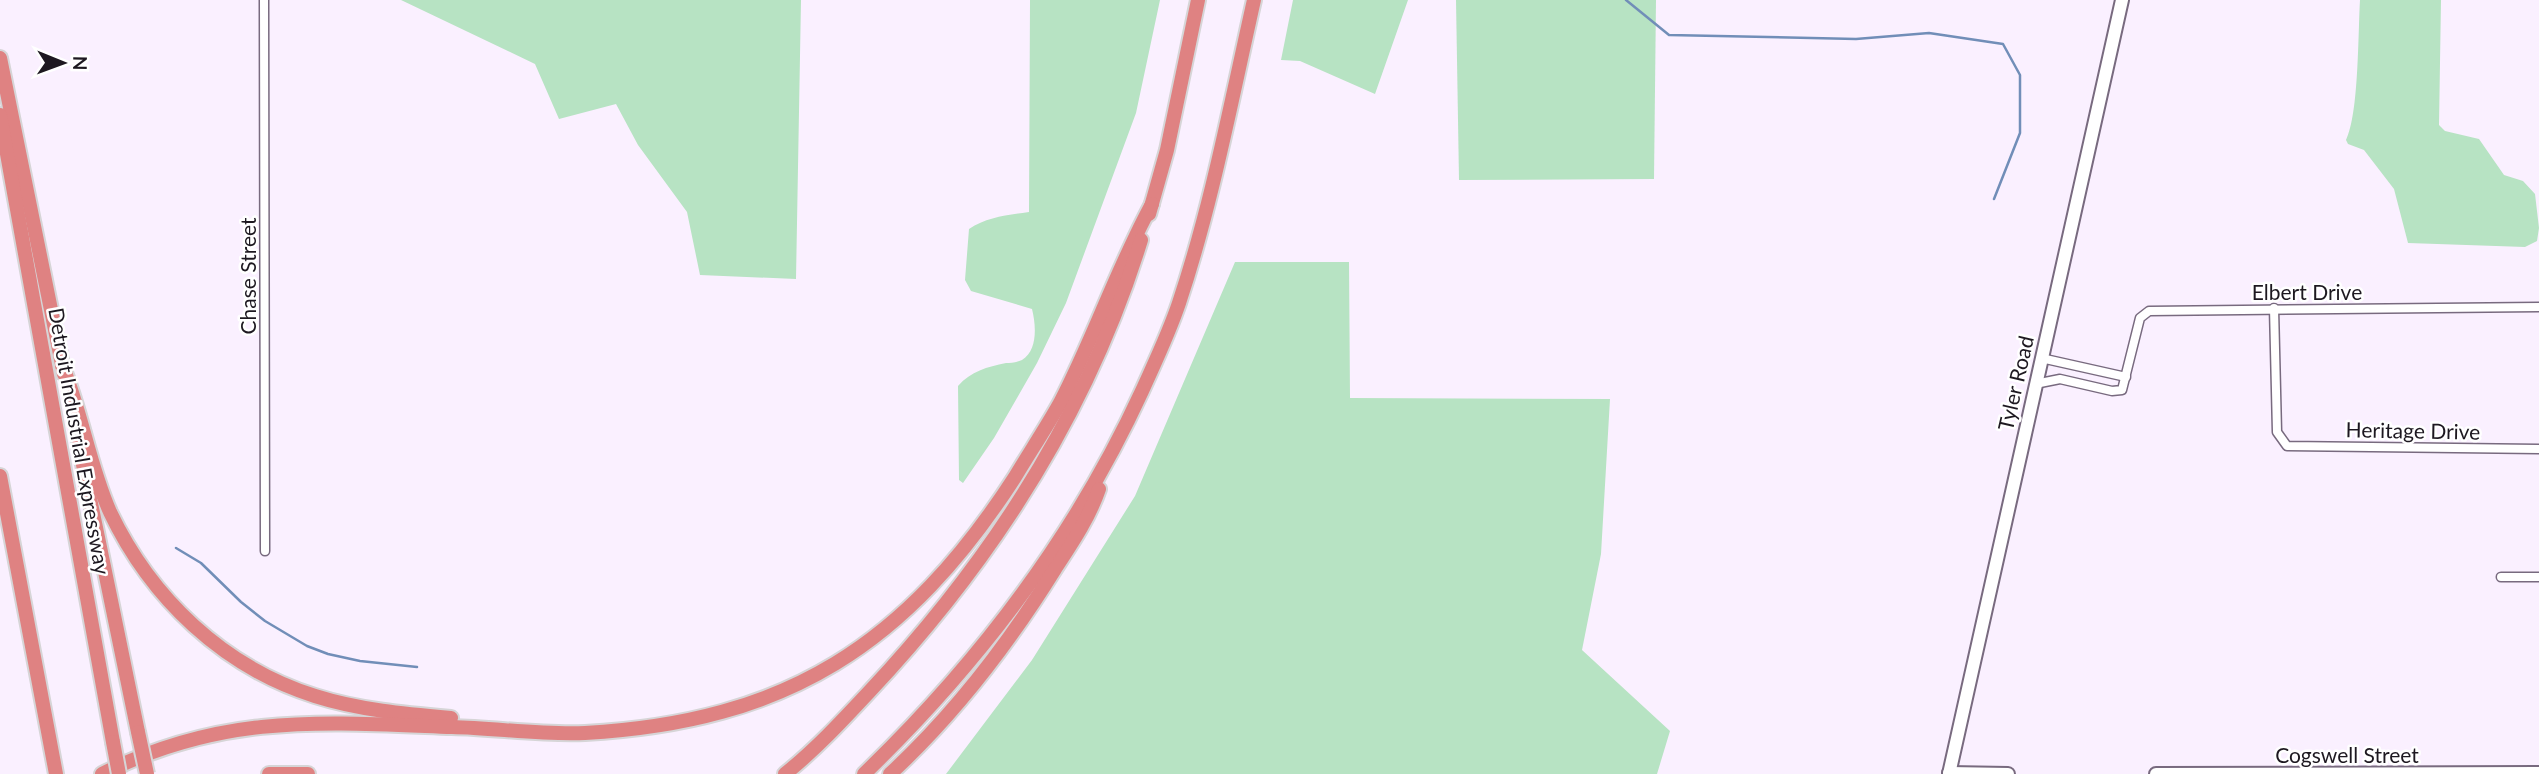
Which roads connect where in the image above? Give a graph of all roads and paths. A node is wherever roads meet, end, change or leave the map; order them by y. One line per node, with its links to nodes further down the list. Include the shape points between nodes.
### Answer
1 (264, 0): 17 (street, Chase Street)
2 (1198, 0): 7 (highway)
3 (1254, 0): 14 (highway, via 1211,196 1178,305)
4 (2122, 0): 10 (street, Tyler Road)
5 (0, 58): 11 (highway)
6 (0, 115): 25 (highway, Detroit Industrial Expressway, bridge)
7 (1152, 204): 20 (highway, via 1088,346 1034,447 975,536 919,600 858,650 795,686 722,713); 29 (highway, via 1119,306 1090,375 1041,467 990,547 900,659 834,730)
8 (2539, 307): 9 (street, Elbert Drive)
9 (2274, 308): 12 (street, Elbert Drive, via 2145,312); 15 (street, Heritage Drive, via 2277,432 2287,446)
10 (2040, 358): 12 (street); 13 (street, Tyler Road)
11 (62, 365): 20 (highway, via 76,398 98,481 127,544 181,615 230,655 314,696 373,710); 26 (highway, bridge)
12 (2125, 381): 13 (street, via 2120,391 2060,379)
13 (2035, 384): 31 (street, Tyler Road)
14 (1114, 449): 22 (highway, via 1078,533 1014,631 942,723); 30 (highway, via 1058,544 1004,620 938,699)
15 (2539, 449)
16 (0, 477): 21 (highway)
17 (265, 551)
18 (2501, 577): 19 (street)
19 (2539, 577)
20 (613, 730): 24 (highway, via 582,733 318,722 251,726 171,745)
21 (56, 773)
22 (891, 773)
23 (2539, 773): 34 (street, Cogswell Street)
24 (102, 774)
25 (119, 774)
26 (147, 774)
27 (269, 774): 28 (highway)
28 (308, 774)
29 (785, 774)
30 (864, 774)
31 (1949, 774): 32 (street)
32 (2008, 774)
33 (2156, 774): 34 (street, Cogswell Street)
34 (2441, 774)

